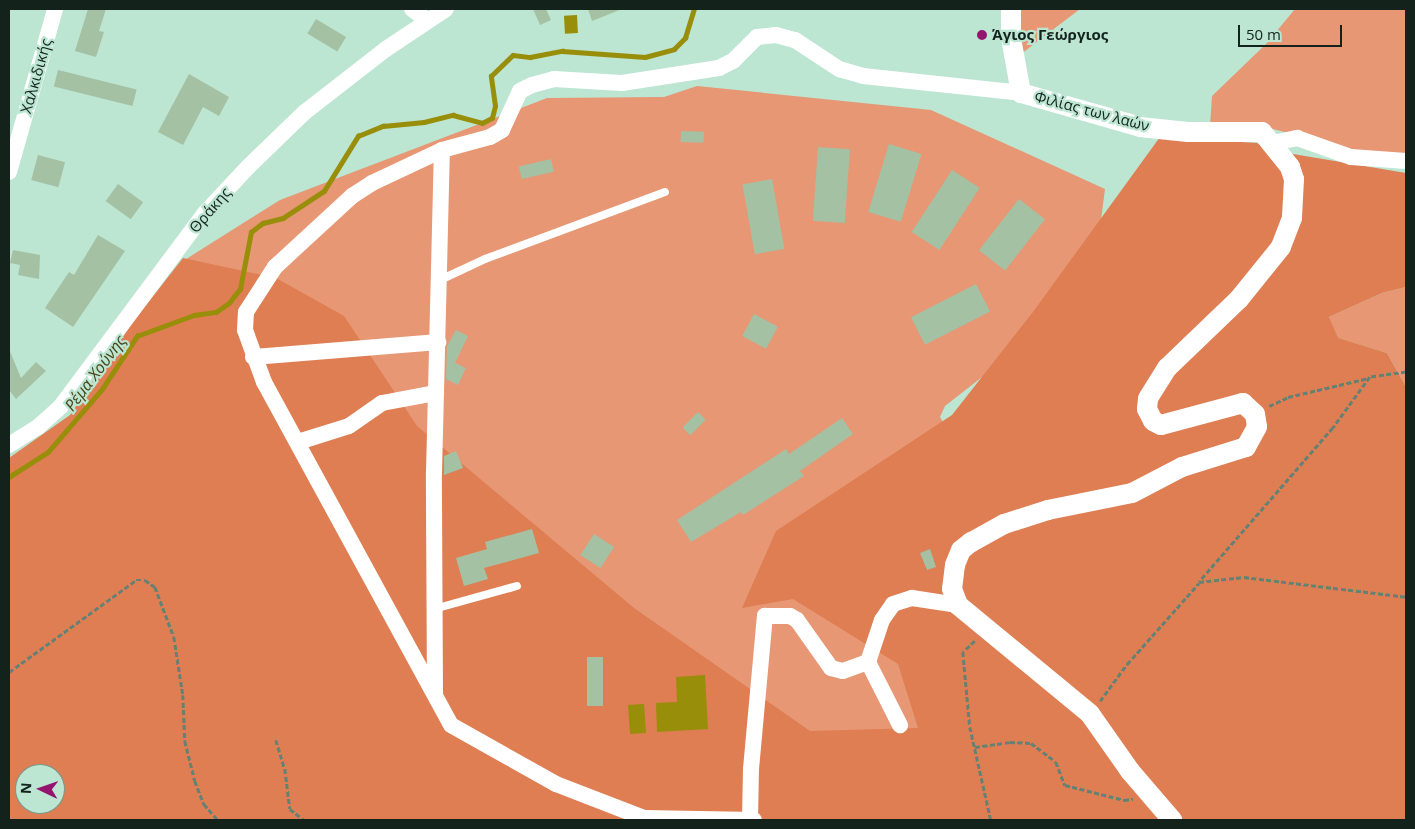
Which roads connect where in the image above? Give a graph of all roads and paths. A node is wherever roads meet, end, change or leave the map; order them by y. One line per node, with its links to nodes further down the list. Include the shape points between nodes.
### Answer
1 (55, 9): 10 (street, Χαλκιδικής)
2 (412, 9): 5 (street)
3 (446, 9): 5 (street, Θράκης)
4 (1011, 9): 6 (street, Φιλίας των λαών, via 1011,38)
5 (427, 20): 20 (street, Θράκης, via 305,112 249,166 205,213 62,406 38,427)
6 (1021, 93): 7 (street, Φιλίας των λαών, via 1140,127 1188,132 1257,131); 8 (street, via 863,76 839,69 795,40 776,35 756,37 733,61 719,68 622,83 554,79 532,85 520,91 502,130 490,137)
7 (1273, 143): 9 (street, via 1297,138 1351,156 1382,162); 18 (street, via 1290,167 1294,179 1292,218 1280,246 1239,299 1167,368 1153,387 1150,415 1161,425 1172,424 1243,403)
8 (442, 150): 12 (street); 14 (street, via 352,196 275,267 246,312 245,330)
9 (1406, 161)
10 (9, 172)
11 (665, 192): 12 (lane, via 485,259)
12 (440, 280): 13 (street)
13 (438, 342): 14 (street); 17 (street)
14 (253, 357): 19 (street)
15 (1406, 372): 16 (path)
16 (1370, 378): 18 (path, via 1288,396); 21 (path, via 1333,428)
17 (436, 393): 19 (street, via 382,403 348,426); 25 (street)
18 (1254, 414): 24 (street, via 1257,427 1246,447 1182,467 1132,493 1039,513 1004,524 971,542 961,550 955,565 952,589)
19 (298, 442): 29 (street)
20 (9, 445)
21 (1199, 582): 23 (path, via 1244,577); 30 (path, via 1127,664)
22 (516, 586): 25 (lane)
23 (1406, 597)
24 (958, 605): 26 (street); 27 (street, via 912,598 893,604 882,620)
25 (433, 610): 29 (street)
26 (989, 628): 30 (street); 33 (path, via 963,652)
27 (868, 662): 31 (street); 37 (street, via 835,670 797,620 790,616 766,616 750,769)
28 (9, 672): 35 (path, via 136,580 146,580 155,587 174,637 184,695 185,741 195,781 204,804)
29 (435, 695): 37 (street, via 452,725 556,784 644,818)
30 (1090, 714): 34 (street)
31 (900, 725)
32 (276, 740): 36 (path, via 285,769 290,809)
33 (974, 747): 34 (path, via 1031,743 1056,762 1065,785 1124,800); 39 (path)
34 (1152, 796): 40 (street)
35 (218, 820)
36 (304, 820)
37 (750, 820): 38 (street)
38 (754, 820)
39 (991, 820)
40 (1172, 820)

